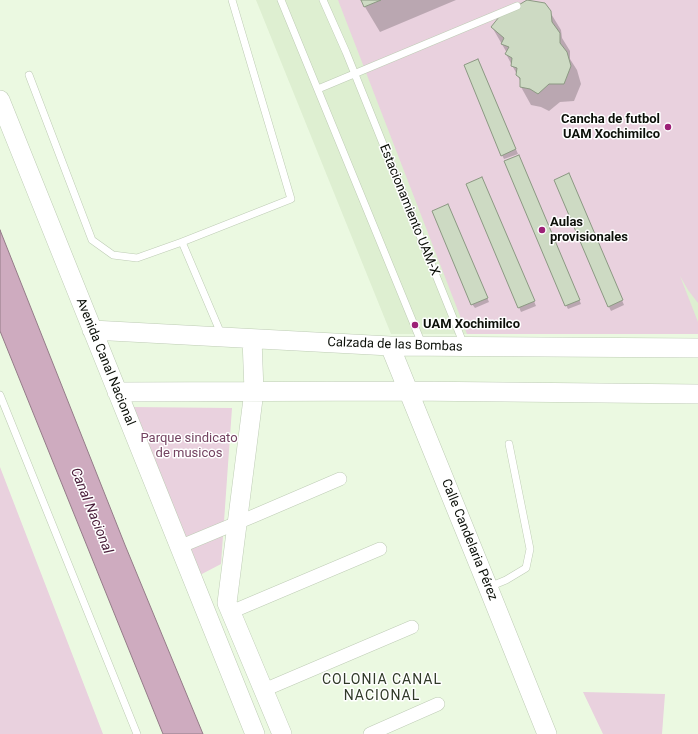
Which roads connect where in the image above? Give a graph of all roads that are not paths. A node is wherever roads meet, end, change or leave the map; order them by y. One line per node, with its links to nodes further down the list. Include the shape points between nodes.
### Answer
1 (232, 0): 9 (lane, via 291,199)
2 (281, 0): 7 (lane)
3 (323, 0): 5 (lane, Estacionamiento UAM-X)
4 (517, 6): 5 (lane)
5 (354, 73): 7 (lane); 15 (lane, Estacionamiento UAM-X)
6 (29, 75): 9 (lane, via 92,240 112,254 137,258)
7 (318, 89): 14 (lane)
8 (0, 100): 10 (main road, Avenida Canal Nacional)
9 (182, 242): 11 (lane)
10 (92, 330): 11 (main road, Calzada de las Bombas); 19 (main road, Avenida Canal Nacional)
11 (223, 338): 12 (main road, Calzada de las Bombas)
12 (252, 339): 13 (main road, Calzada de las Bombas); 18 (main road)
13 (390, 346): 14 (main road, Calzada de las Bombas); 17 (main road, Calle Candelaria Pérez)
14 (423, 347): 15 (main road, Calzada de las Bombas)
15 (464, 347): 16 (main road, Calzada de las Bombas)
16 (698, 348)
17 (408, 390): 18 (main road); 20 (main road); 27 (main road, Calle Candelaria Pérez)
18 (254, 391): 19 (main road); 24 (main road)
19 (117, 392): 25 (main road, Avenida Canal Nacional)
20 (698, 394)
21 (0, 395): 32 (lane)
22 (509, 444): 27 (lane, via 530,549 526,568)
23 (340, 479): 24 (street)
24 (237, 523): 25 (street); 28 (main road, via 227,603)
25 (179, 547): 33 (main road, Avenida Canal Nacional)
26 (380, 549): 28 (street)
27 (488, 587): 36 (main road, Calle Candelaria Pérez)
28 (231, 612): 30 (main road)
29 (412, 627): 30 (street)
30 (264, 690): 34 (main road)
31 (438, 704): 35 (street)
32 (137, 734)
33 (255, 734)
34 (282, 734)
35 (370, 734)
36 (547, 734)

